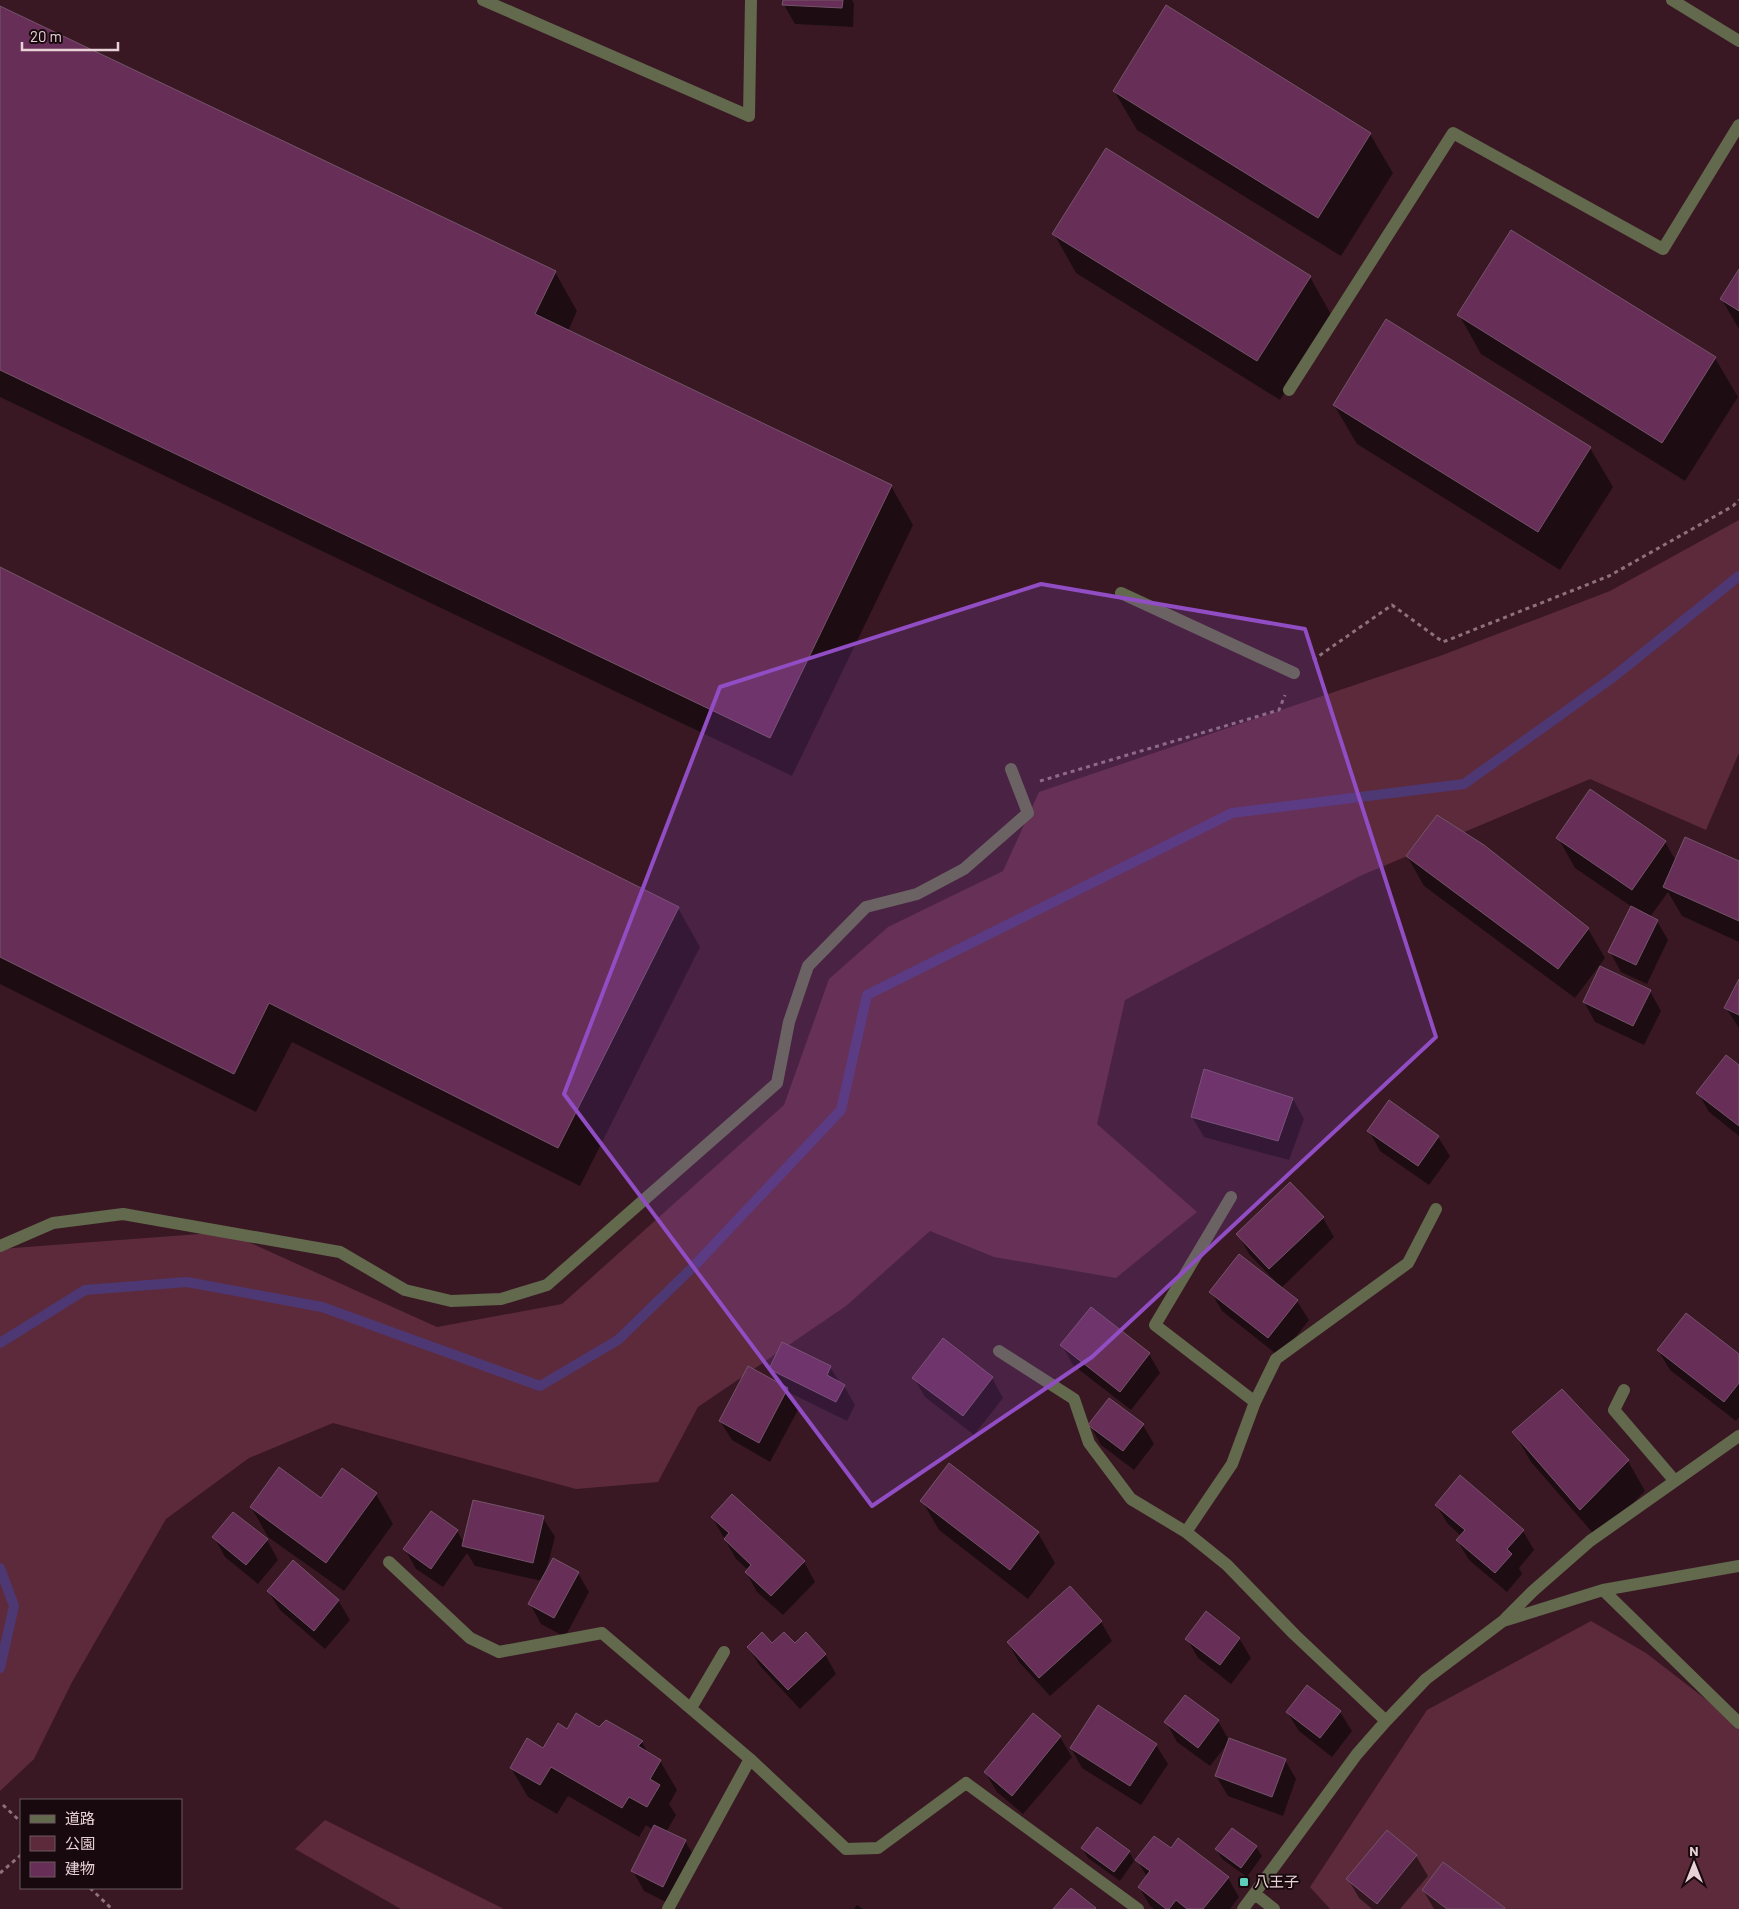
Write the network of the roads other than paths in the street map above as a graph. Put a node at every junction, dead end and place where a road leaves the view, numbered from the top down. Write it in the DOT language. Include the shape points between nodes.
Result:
graph roads {
  1 [pos="483,0"];
  2 [pos="751,0"];
  3 [pos="1672,0"];
  4 [pos="1739,41"];
  5 [pos="1739,125"];
  6 [pos="1289,390"];
  7 [pos="1121,592"];
  8 [pos="1294,673"];
  9 [pos="1011,769"];
  10 [pos="1231,1197"];
  11 [pos="1436,1209"];
  12 [pos="0,1246"];
  13 [pos="999,1351"];
  14 [pos="1624,1390"];
  15 [pos="1255,1402"];
  16 [pos="1739,1436"];
  17 [pos="1674,1480"];
  18 [pos="1186,1532"];
  19 [pos="389,1562"];
  20 [pos="1739,1566"];
  21 [pos="1603,1590"];
  22 [pos="1503,1621"];
  23 [pos="724,1652"];
  24 [pos="691,1708"];
  25 [pos="1386,1721"];
  26 [pos="1739,1723"];
  27 [pos="750,1759"];
  28 [pos="1255,1894"];
  29 [pos="668,1909"];
  30 [pos="1138,1909"];
  31 [pos="1244,1909"];
  32 [pos="1274,1909"];
  1 -- 2 [label="street" via="749,116"];
  3 -- 4 [label="street"];
  5 -- 6 [label="street" via="1663,249 1453,133"];
  7 -- 8 [label="street"];
  9 -- 12 [label="street" via="1028,813 964,869 917,894 866,907 808,966 789,1022 778,1083 547,1285 501,1299 451,1301 405,1290 340,1252 123,1214 53,1223"];
  10 -- 15 [label="street" via="1156,1325"];
  11 -- 15 [label="street" via="1408,1263 1276,1360"];
  13 -- 18 [label="street" via="1074,1399 1089,1443 1131,1499"];
  14 -- 17 [label="street" via="1614,1410"];
  15 -- 18 [label="street" via="1232,1464"];
  16 -- 17 [label="street"];
  17 -- 22 [label="street" via="1590,1541"];
  18 -- 25 [label="street" via="1227,1566"];
  19 -- 24 [label="street" via="470,1638 499,1652 602,1633"];
  20 -- 21 [label="street"];
  21 -- 22 [label="street"];
  21 -- 26 [label="street"];
  22 -- 25 [label="street" via="1426,1679"];
  23 -- 24 [label="street"];
  24 -- 27 [label="street"];
  25 -- 28 [label="street" via="1357,1754"];
  27 -- 29 [label="street"];
  27 -- 30 [label="street" via="846,1849 878,1848 966,1783"];
  28 -- 31 [label="street"];
  28 -- 32 [label="street"];
}
